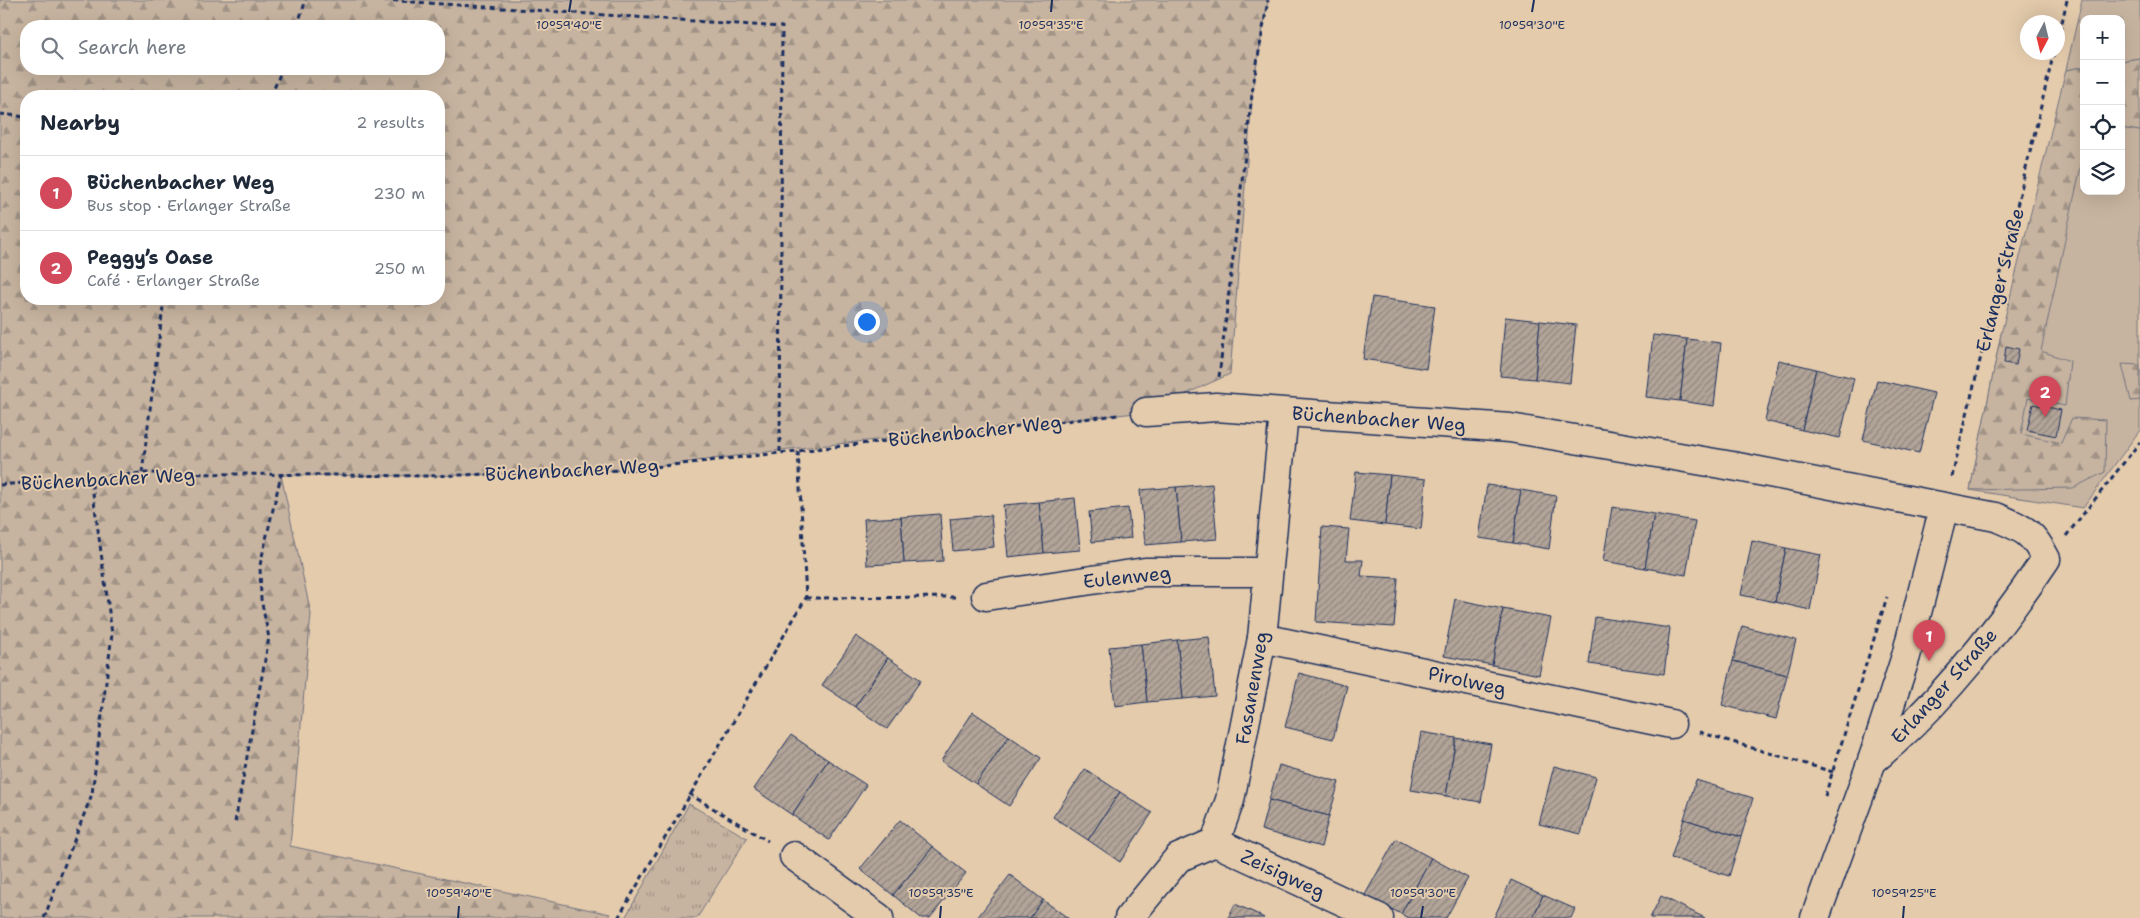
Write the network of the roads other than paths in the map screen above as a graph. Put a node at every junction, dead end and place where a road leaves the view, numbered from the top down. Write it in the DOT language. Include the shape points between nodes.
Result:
graph roads {
  1 [pos="1146,412"];
  2 [pos="1284,413"];
  3 [pos="1944,508"];
  4 [pos="1268,572"];
  5 [pos="986,596"];
  6 [pos="1262,638"];
  7 [pos="1671,724"];
  8 [pos="1872,761"];
  9 [pos="1215,842"];
  10 [pos="794,856"];
  11 [pos="879,918"];
  12 [pos="1129,918"];
  13 [pos="1379,918"];
  14 [pos="1815,918"];
  1 -- 2 [label="street, Büchenbacher Weg" via="1216,407"];
  2 -- 3 [label="street, Büchenbacher Weg" via="1510,428 1738,467"];
  2 -- 4 [label="street, Fasanenweg"];
  3 -- 8 [label="street, Erlanger Straße" via="1906,656"];
  3 -- 8 [label="street, Erlanger Straße" via="1996,517 2022,528 2037,541 2046,559 2015,605 1937,699"];
  4 -- 5 [label="street, Eulenweg" via="1145,572"];
  4 -- 6 [label="street, Fasanenweg"];
  6 -- 7 [label="street, Pirolweg"];
  6 -- 9 [label="street, Fasanenweg" via="1230,800"];
  8 -- 14 [label="street, Erlanger Straße"];
  9 -- 12 [label="street" via="1178,858"];
  9 -- 13 [label="street, Zeisigweg"];
  10 -- 11 [label="street"];
}
